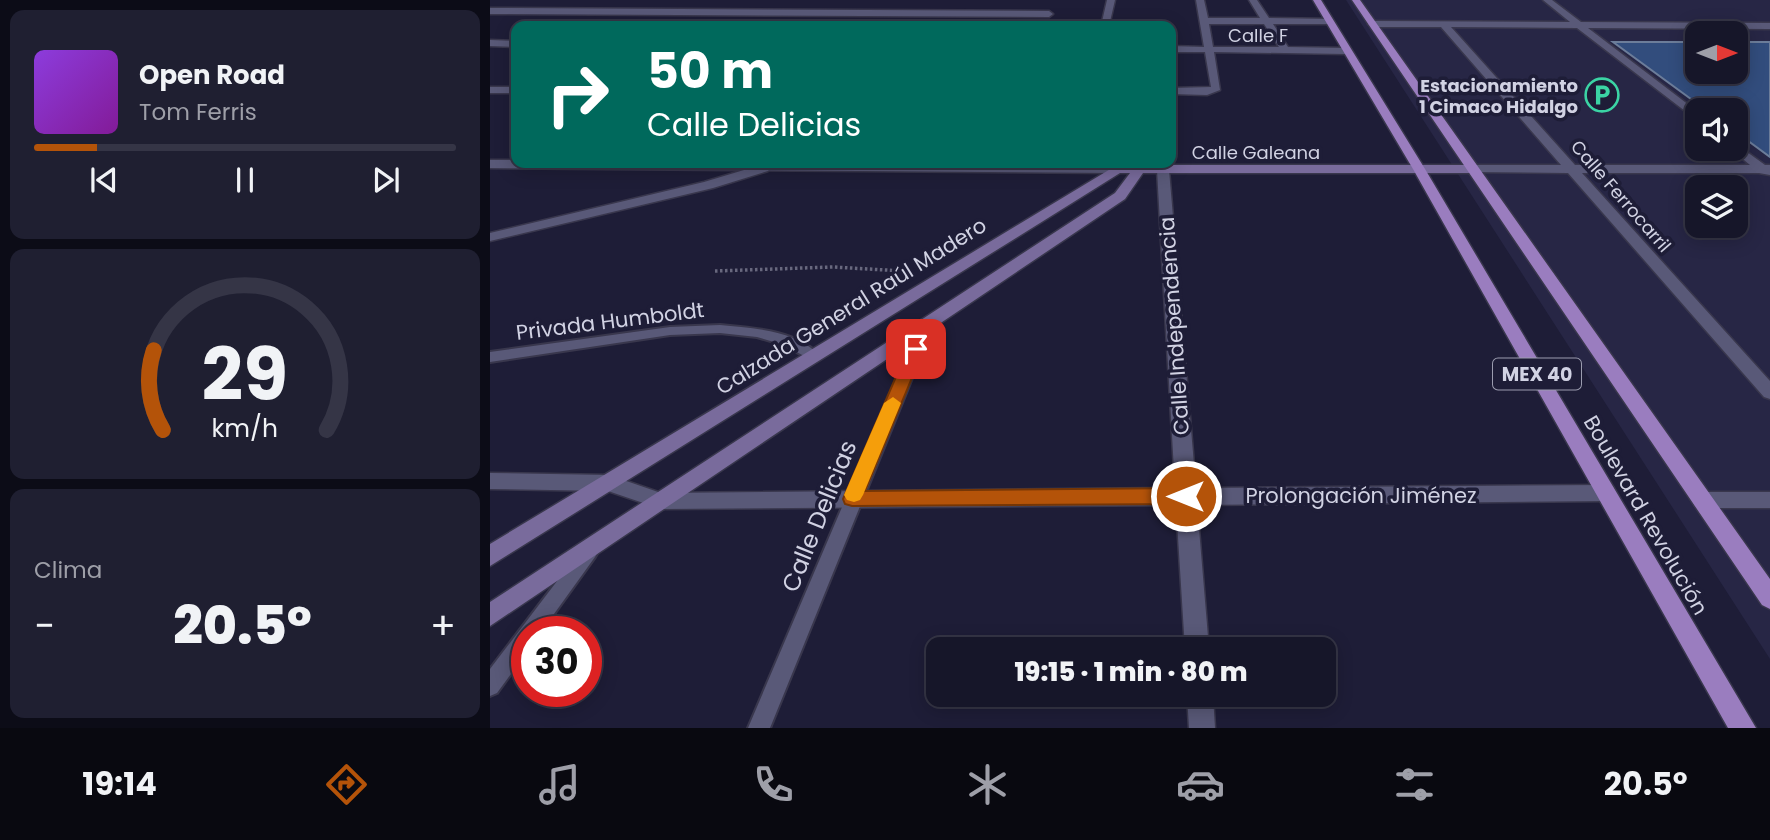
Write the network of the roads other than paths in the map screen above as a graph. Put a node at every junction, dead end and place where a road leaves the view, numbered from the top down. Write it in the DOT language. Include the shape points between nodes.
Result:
graph roads {
  1 [pos="785,0"];
  2 [pos="855,0"];
  3 [pos="1111,0"];
  4 [pos="1200,0"];
  5 [pos="1253,0"];
  6 [pos="1317,0"];
  7 [pos="1356,0"];
  8 [pos="1548,0"];
  9 [pos="490,11"];
  10 [pos="844,12"];
  11 [pos="769,13"];
  12 [pos="760,21"];
  13 [pos="836,21"];
  14 [pos="1047,21"];
  15 [pos="1106,21"];
  16 [pos="1204,21"];
  17 [pos="1266,21"];
  18 [pos="1329,21"];
  19 [pos="1373,24"];
  20 [pos="1443,24"];
  21 [pos="1580,25"];
  22 [pos="1770,26"];
  23 [pos="490,43"];
  24 [pos="511,44"];
  25 [pos="1176,49"];
  26 [pos="1210,50"];
  27 [pos="1285,50"];
  28 [pos="1346,51"];
  29 [pos="490,90"];
  30 [pos="511,90"];
  31 [pos="1176,92"];
  32 [pos="1685,108"];
  33 [pos="1748,157"];
  34 [pos="490,164"];
  35 [pos="511,164"];
  36 [pos="764,168"];
  37 [pos="1102,168"];
  38 [pos="1117,169"];
  39 [pos="1139,169"];
  40 [pos="1419,169"];
  41 [pos="1473,169"];
  42 [pos="1572,169"];
  43 [pos="1163,170"];
  44 [pos="1768,171"];
  45 [pos="490,237"];
  46 [pos="927,324"];
  47 [pos="813,356"];
  48 [pos="490,357"];
  49 [pos="1770,393"];
  50 [pos="490,481"];
  51 [pos="609,482"];
  52 [pos="1606,493"];
  53 [pos="1186,496"];
  54 [pos="852,499"];
  55 [pos="1702,500"];
  56 [pos="1770,500"];
  57 [pos="661,501"];
  58 [pos="594,545"];
  59 [pos="490,556"];
  60 [pos="1770,598"];
  61 [pos="490,615"];
  62 [pos="541,616"];
  63 [pos="1196,637"];
  64 [pos="511,657"];
  65 [pos="490,686"];
  66 [pos="1201,707"];
  67 [pos="759,728"];
  68 [pos="1202,728"];
  69 [pos="1743,728"];
  1 -- 11 [label="street"];
  2 -- 10 [label="street"];
  3 -- 15 [label="street"];
  4 -- 16 [label="street"];
  5 -- 17 [label="street"];
  6 -- 18 [label="main road, Boulevard Revolución / MEX 40"];
  7 -- 19 [label="main road, MEX 40"];
  8 -- 21 [label="street"];
  9 -- 11 [label="street"];
  10 -- 11 [label="street"];
  10 -- 13 [label="street"];
  10 -- 14 [label="street" via="1051,11"];
  11 -- 12 [label="street"];
  16 -- 17 [label="street"];
  16 -- 26 [label="street"];
  17 -- 18 [label="street"];
  17 -- 27 [label="street"];
  18 -- 28 [label="main road, Boulevard Revolución / MEX 40"];
  19 -- 20 [label="street"];
  19 -- 41 [label="main road, MEX 40"];
  20 -- 21 [label="street"];
  20 -- 42 [label="street, Calle Ferrocarril"];
  21 -- 22 [label="street"];
  21 -- 32 [label="street"];
  23 -- 24 [label="street"];
  25 -- 26 [label="street, Calle F"];
  26 -- 27 [label="street, Calle F"];
  26 -- 31 [label="street" via="1216,88"];
  27 -- 28 [label="street, Calle F"];
  28 -- 40 [label="main road, Boulevard Revolución / MEX 40"];
  29 -- 30 [label="street"];
  33 -- 44 [label="street"];
  34 -- 35 [label="street, Calle Galeana"];
  36 -- 45 [label="street" via="684,192"];
  37 -- 38 [label="street, Calle Galeana"];
  38 -- 39 [label="main road, Calle Galeana"];
  38 -- 47 [label="main road, Calzada General Raúl Madero"];
  39 -- 43 [label="main road, Calle Galeana"];
  39 -- 46 [label="main road" via="1120,195"];
  40 -- 41 [label="main road, Calle Galeana"];
  40 -- 43 [label="main road, Calle Galeana"];
  40 -- 52 [label="main road, Boulevard Revolución / MEX 40"];
  41 -- 42 [label="street, Calle Galeana"];
  41 -- 55 [label="main road, MEX 40"];
  42 -- 44 [label="street, Calle Galeana"];
  42 -- 49 [label="street, Calle Ferrocarril"];
  43 -- 53 [label="street, Calle Independencia"];
  46 -- 54 [label="lane, Calle Delicias"];
  46 -- 57 [label="main road"];
  47 -- 48 [label="lane, Privada Humboldt" via="758,332 720,329 670,331"];
  47 -- 51 [label="main road, Calzada General Raúl Madero"];
  50 -- 51 [label="street, Prolongación Jiménez"];
  51 -- 57 [label="street, Prolongación Jiménez"];
  51 -- 59 [label="main road, Calzada General Raúl Madero"];
  52 -- 53 [label="street, Prolongación Jiménez"];
  52 -- 69 [label="main road, Boulevard Revolución / MEX 40"];
  53 -- 54 [label="street, Prolongación Jiménez"];
  53 -- 63 [label="street, Calle Independencia"];
  54 -- 57 [label="street, Prolongación Jiménez"];
  54 -- 67 [label="lane, Calle Delicias"];
  55 -- 56 [label="street"];
  55 -- 60 [label="main road, MEX 40"];
  57 -- 58 [label="main road"];
  58 -- 61 [label="main road"];
  58 -- 62 [label="lane"];
  64 -- 65 [label="lane"];
  66 -- 68 [label="street"];
}
